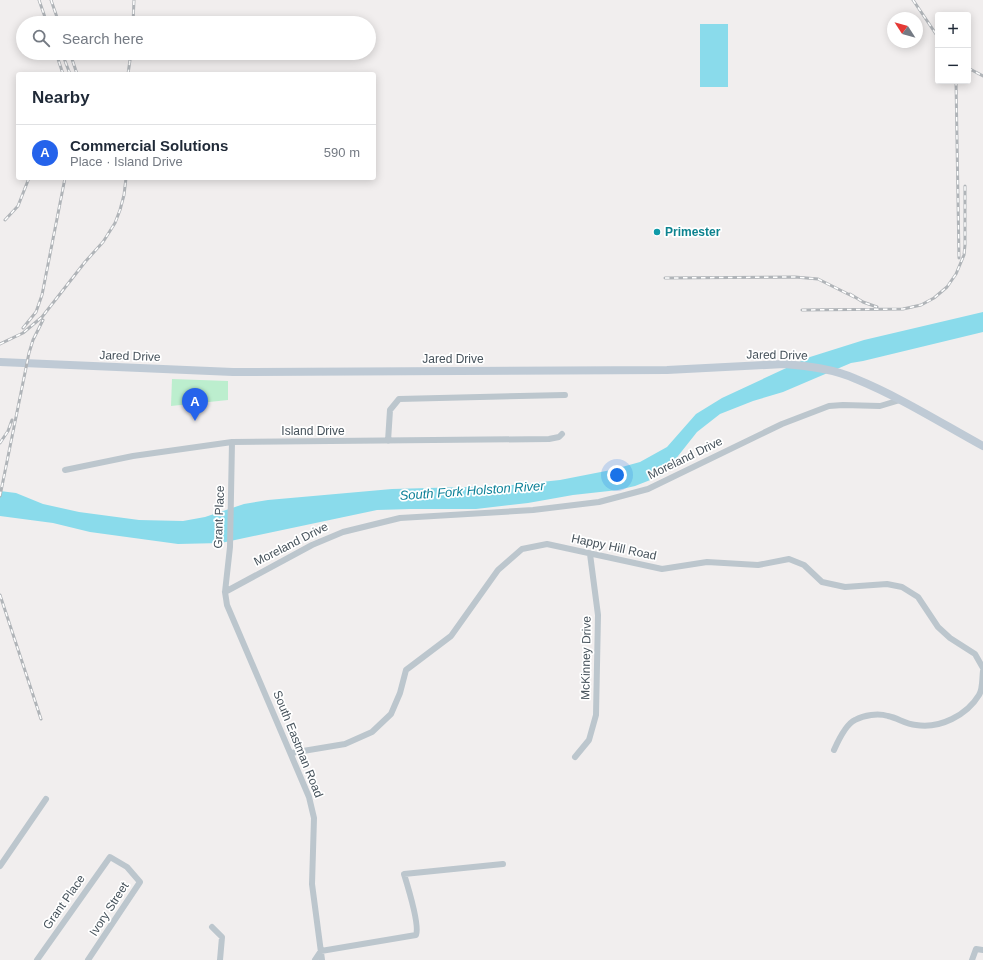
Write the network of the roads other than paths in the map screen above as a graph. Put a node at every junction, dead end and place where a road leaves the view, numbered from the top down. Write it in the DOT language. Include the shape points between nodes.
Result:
graph roads {
  1 [pos="0,362"];
  2 [pos="565,395"];
  3 [pos="900,400"];
  4 [pos="562,434"];
  5 [pos="388,441"];
  6 [pos="232,442"];
  7 [pos="983,446"];
  8 [pos="65,470"];
  9 [pos="590,554"];
  10 [pos="225,592"];
  11 [pos="983,668"];
  12 [pos="983,671"];
  13 [pos="834,750"];
  14 [pos="290,753"];
  15 [pos="575,757"];
  16 [pos="46,799"];
  17 [pos="110,857"];
  18 [pos="503,864"];
  19 [pos="0,866"];
  20 [pos="212,927"];
  21 [pos="983,950"];
  22 [pos="321,951"];
  23 [pos="37,960"];
  24 [pos="88,960"];
  25 [pos="220,960"];
  26 [pos="315,960"];
  27 [pos="322,960"];
  28 [pos="972,960"];
  1 -- 3 [label="main road, Jared Drive" via="233,372 667,370 784,364 826,370 855,378"];
  2 -- 5 [label="street" via="399,399 390,410"];
  3 -- 7 [label="main road"];
  3 -- 10 [label="street, Moreland Drive" via="880,406 829,406 782,424 648,489 599,502 533,510 400,518 343,532 312,545"];
  4 -- 5 [label="street, Island Drive" via="549,439"];
  5 -- 6 [label="street, Island Drive"];
  6 -- 8 [label="street, Island Drive" via="132,456"];
  6 -- 10 [label="street, Grant Place" via="230,541"];
  9 -- 11 [label="street, Happy Hill Road" via="662,569 707,562 758,565 789,559 804,565 822,582 845,587 887,584 902,587 918,597 938,627 975,654"];
  9 -- 14 [label="street, Happy Hill Road" via="547,544 522,549 498,570 451,636 406,670 391,714 372,732 345,744"];
  9 -- 15 [label="street, McKinney Drive" via="598,615 596,715 589,740"];
  10 -- 14 [label="street, South Eastman Road" via="227,605"];
  12 -- 13 [label="street" via="980,694 967,711 936,725 918,726 887,715 871,715 854,720"];
  14 -- 22 [label="street, South Eastman Road" via="309,797 314,818 312,884"];
  16 -- 19 [label="street"];
  17 -- 23 [label="street, Grant Place"];
  17 -- 24 [label="street, Ivory Street" via="127,867 140,882"];
  18 -- 22 [label="street" via="404,874 417,922 416,935"];
  20 -- 25 [label="street" via="222,937"];
  21 -- 28 [label="street" via="976,949"];
  22 -- 26 [label="street"];
  22 -- 27 [label="street, South Eastman Road"];
}
